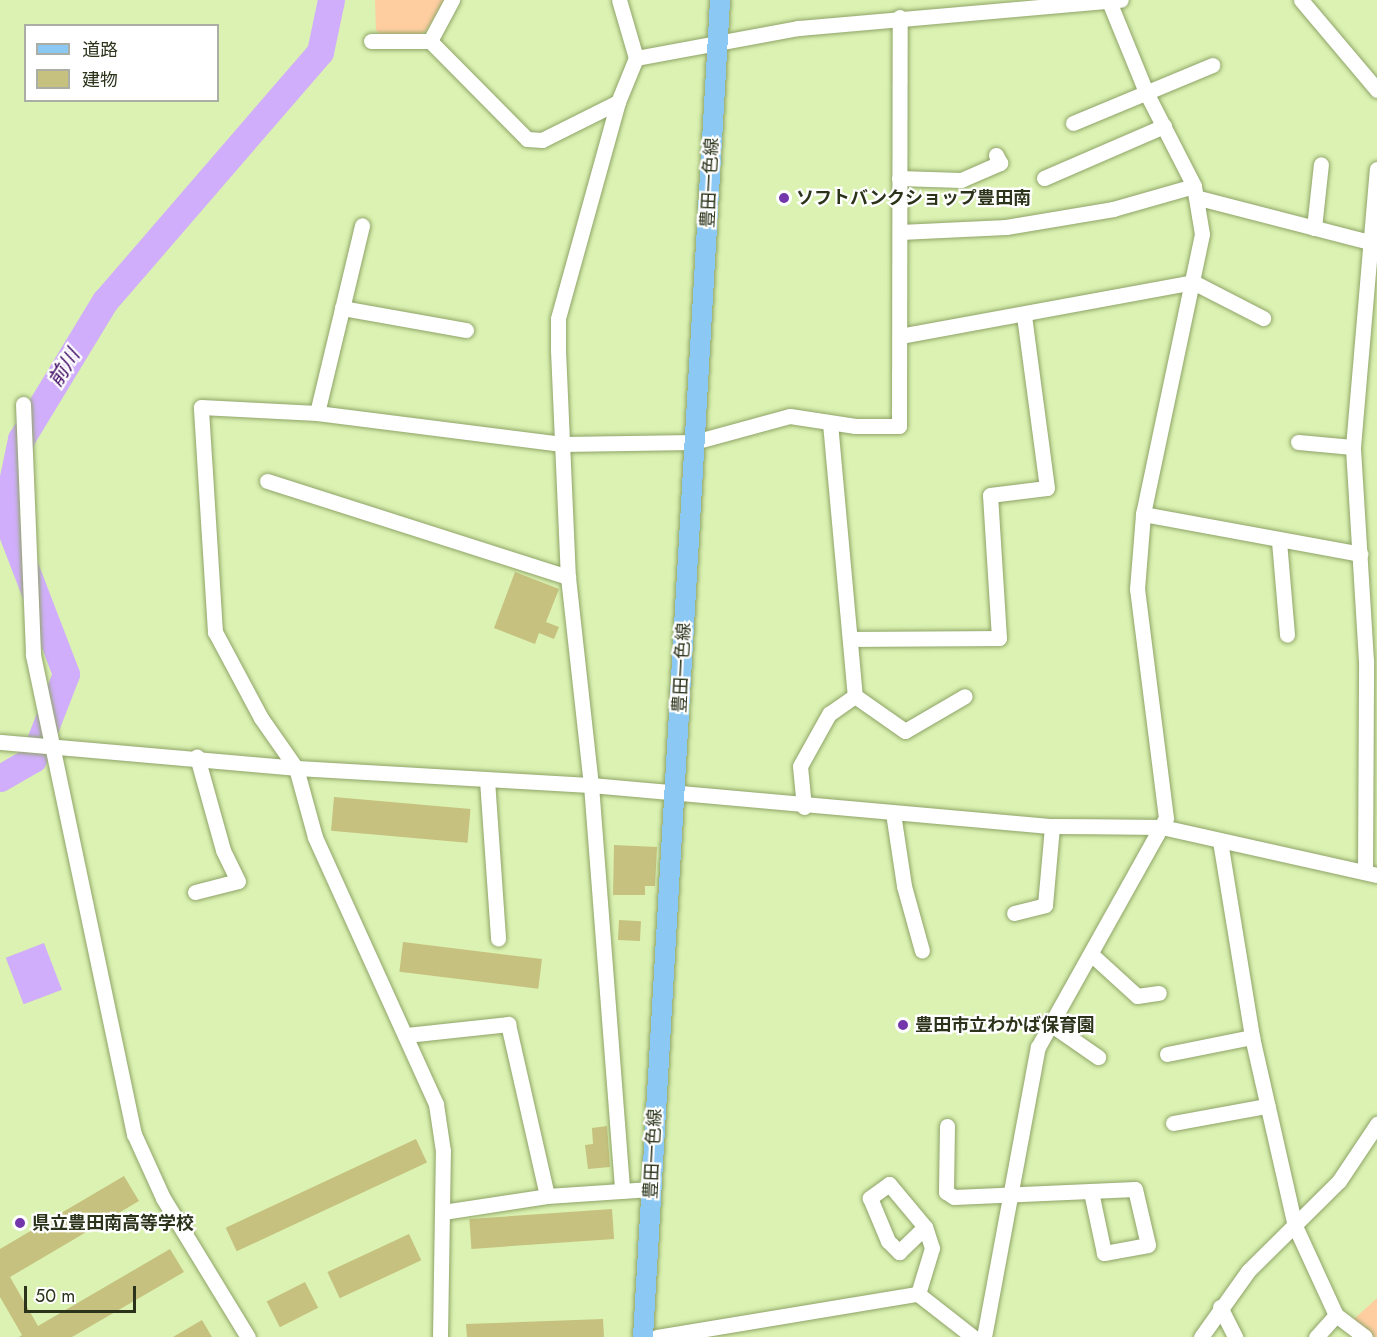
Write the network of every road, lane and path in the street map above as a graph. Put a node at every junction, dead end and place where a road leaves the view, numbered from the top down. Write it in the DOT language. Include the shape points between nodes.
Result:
graph roads {
  1 [pos="452,0"];
  2 [pos="619,0"];
  3 [pos="720,0"];
  4 [pos="1301,0"];
  5 [pos="1115,2"];
  6 [pos="1017,4"];
  7 [pos="900,17"];
  8 [pos="718,39"];
  9 [pos="370,41"];
  10 [pos="430,41"];
  11 [pos="636,58"];
  12 [pos="1212,65"];
  13 [pos="1377,90"];
  14 [pos="1146,92"];
  15 [pos="618,102"];
  16 [pos="1073,123"];
  17 [pos="1164,126"];
  18 [pos="996,155"];
  19 [pos="1321,164"];
  20 [pos="1377,169"];
  21 [pos="899,178"];
  22 [pos="1044,178"];
  23 [pos="1197,192"];
  24 [pos="362,225"];
  25 [pos="1314,228"];
  26 [pos="900,232"];
  27 [pos="1373,243"];
  28 [pos="1193,282"];
  29 [pos="1373,304"];
  30 [pos="342,308"];
  31 [pos="1024,315"];
  32 [pos="1263,318"];
  33 [pos="466,330"];
  34 [pos="900,336"];
  35 [pos="23,404"];
  36 [pos="317,413"];
  37 [pos="830,423"];
  38 [pos="694,442"];
  39 [pos="1298,442"];
  40 [pos="562,444"];
  41 [pos="1353,447"];
  42 [pos="267,481"];
  43 [pos="1143,514"];
  44 [pos="1279,541"];
  45 [pos="1360,554"];
  46 [pos="568,577"];
  47 [pos="1287,635"];
  48 [pos="851,639"];
  49 [pos="1372,661"];
  50 [pos="855,696"];
  51 [pos="965,696"];
  52 [pos="1371,721"];
  53 [pos="0,742"];
  54 [pos="52,746"];
  55 [pos="196,757"];
  56 [pos="296,768"];
  57 [pos="487,780"];
  58 [pos="591,785"];
  59 [pos="675,792"];
  60 [pos="804,807"];
  61 [pos="893,813"];
  62 [pos="1052,826"];
  63 [pos="1162,827"];
  64 [pos="1220,841"];
  65 [pos="1371,873"];
  66 [pos="195,892"];
  67 [pos="1014,913"];
  68 [pos="498,939"];
  69 [pos="922,951"];
  70 [pos="1090,954"];
  71 [pos="1159,993"];
  72 [pos="1049,1023"];
  73 [pos="407,1035"];
  74 [pos="1252,1037"];
  75 [pos="1167,1054"];
  76 [pos="1098,1057"];
  77 [pos="1267,1106"];
  78 [pos="1173,1123"];
  79 [pos="1377,1124"];
  80 [pos="946,1126"];
  81 [pos="651,1189"];
  82 [pos="622,1191"];
  83 [pos="1091,1191"];
  84 [pos="547,1196"];
  85 [pos="1009,1196"];
  86 [pos="443,1212"];
  87 [pos="1295,1226"];
  88 [pos="926,1227"];
  89 [pos="918,1294"];
  90 [pos="1220,1307"];
  91 [pos="1336,1315"];
  92 [pos="248,1337"];
  93 [pos="440,1337"];
  94 [pos="643,1337"];
  95 [pos="657,1337"];
  96 [pos="973,1337"];
  97 [pos="984,1337"];
  98 [pos="1201,1337"];
  99 [pos="1235,1337"];
  100 [pos="1316,1337"];
  101 [pos="1365,1337"];
  1 -- 10 [label="street"];
  2 -- 11 [label="street"];
  3 -- 8 [label="main road, 豊田一色線"];
  4 -- 13 [label="street"];
  5 -- 6 [label="street"];
  5 -- 14 [label="street"];
  6 -- 7 [label="street"];
  7 -- 8 [label="street"];
  7 -- 21 [label="street"];
  8 -- 11 [label="street"];
  8 -- 38 [label="main road, 豊田一色線"];
  9 -- 10 [label="street"];
  10 -- 15 [label="street" via="527,139 542,140"];
  11 -- 15 [label="street"];
  12 -- 14 [label="street"];
  14 -- 16 [label="street"];
  14 -- 17 [label="street"];
  15 -- 40 [label="street" via="558,319"];
  17 -- 22 [label="street"];
  17 -- 23 [label="street"];
  18 -- 21 [label="street" via="1000,163 961,180"];
  19 -- 25 [label="street"];
  20 -- 27 [label="street"];
  21 -- 26 [label="street"];
  23 -- 25 [label="street"];
  23 -- 26 [label="street" via="1006,227"];
  23 -- 28 [label="street" via="1202,234"];
  24 -- 30 [label="street"];
  25 -- 27 [label="street"];
  26 -- 34 [label="street"];
  27 -- 29 [label="street"];
  28 -- 31 [label="street"];
  28 -- 32 [label="street"];
  28 -- 43 [label="street"];
  29 -- 41 [label="street"];
  30 -- 33 [label="street"];
  30 -- 36 [label="street"];
  31 -- 34 [label="street"];
  31 -- 48 [label="street" via="1047,488 990,495 999,638"];
  34 -- 37 [label="street" via="899,426"];
  35 -- 54 [label="street" via="30,625"];
  36 -- 40 [label="street"];
  36 -- 56 [label="street" via="201,407 215,632 261,718"];
  37 -- 38 [label="street" via="790,416"];
  37 -- 48 [label="street"];
  38 -- 40 [label="street"];
  38 -- 59 [label="main road, 豊田一色線"];
  39 -- 41 [label="street"];
  40 -- 46 [label="street"];
  41 -- 45 [label="street"];
  42 -- 46 [label="street"];
  43 -- 44 [label="street"];
  43 -- 63 [label="street" via="1137,589 1166,818"];
  44 -- 45 [label="street"];
  44 -- 47 [label="street"];
  45 -- 49 [label="street"];
  46 -- 58 [label="street"];
  48 -- 50 [label="street"];
  49 -- 52 [label="street"];
  50 -- 51 [label="street" via="905,731"];
  50 -- 60 [label="street" via="829,714 800,766"];
  52 -- 65 [label="street"];
  53 -- 54 [label="street"];
  54 -- 55 [label="street"];
  54 -- 92 [label="street" via="134,1134 163,1198"];
  55 -- 56 [label="street"];
  55 -- 66 [label="street" via="223,850 238,881"];
  56 -- 57 [label="street"];
  56 -- 73 [label="street" via="315,837"];
  57 -- 58 [label="street"];
  57 -- 68 [label="street"];
  58 -- 59 [label="street"];
  58 -- 82 [label="street"];
  59 -- 60 [label="street"];
  59 -- 81 [label="main road, 豊田一色線"];
  60 -- 61 [label="street"];
  61 -- 62 [label="street"];
  61 -- 69 [label="street" via="904,886"];
  62 -- 63 [label="street"];
  62 -- 67 [label="street" via="1045,905"];
  63 -- 64 [label="street"];
  63 -- 70 [label="street"];
  64 -- 65 [label="street"];
  64 -- 74 [label="street"];
  70 -- 71 [label="street" via="1137,996"];
  70 -- 72 [label="street"];
  72 -- 76 [label="street"];
  72 -- 85 [label="street" via="1032,1067"];
  73 -- 84 [label="street" via="508,1024"];
  73 -- 86 [label="street" via="441,1125"];
  74 -- 75 [label="street"];
  74 -- 77 [label="street"];
  77 -- 78 [label="street"];
  77 -- 87 [label="street"];
  79 -- 87 [label="street" via="1339,1181"];
  80 -- 85 [label="street" via="946,1192 954,1197"];
  81 -- 82 [label="street"];
  81 -- 94 [label="main road, 豊田一色線"];
  82 -- 84 [label="street"];
  83 -- 83 [label="street" via="1136,1189 1148,1245 1104,1253"];
  83 -- 85 [label="street"];
  84 -- 86 [label="street"];
  85 -- 97 [label="street"];
  86 -- 93 [label="street"];
  87 -- 90 [label="street" via="1248,1271"];
  87 -- 91 [label="street"];
  88 -- 89 [label="street" via="932,1248"];
  89 -- 95 [label="street"];
  89 -- 96 [label="street"];
  90 -- 98 [label="street"];
  90 -- 99 [label="street"];
  91 -- 100 [label="street"];
  91 -- 101 [label="street"];
}
